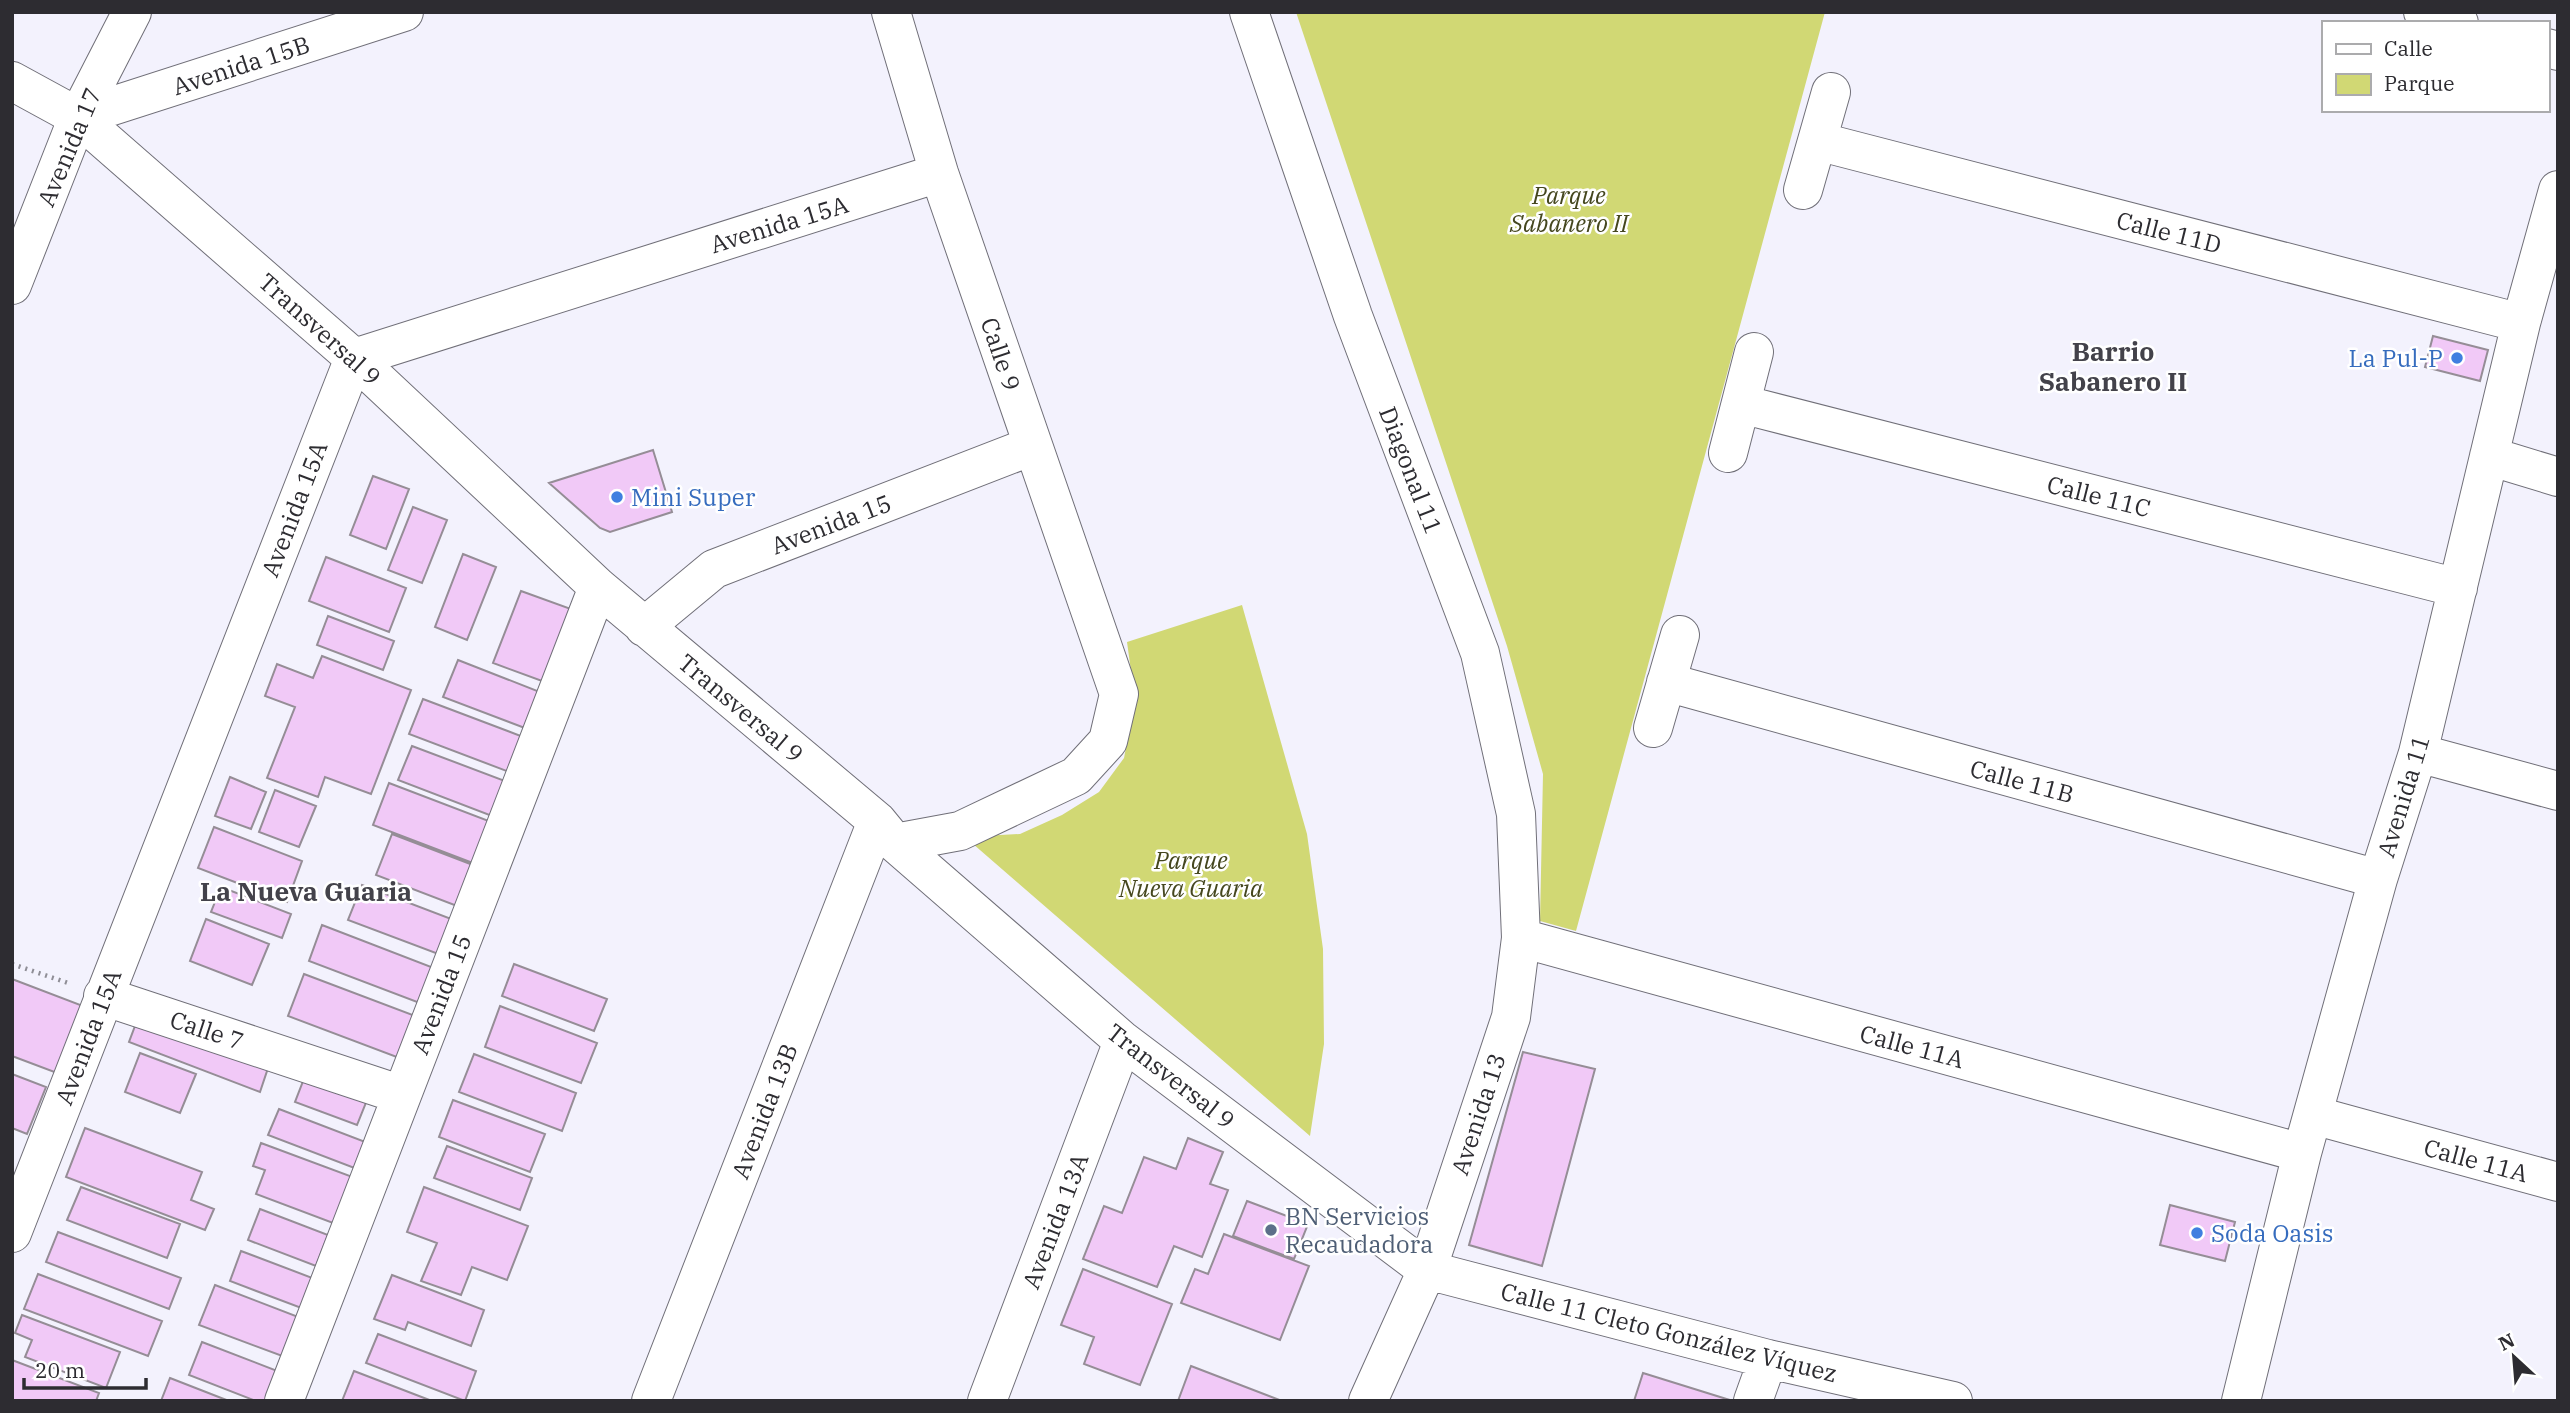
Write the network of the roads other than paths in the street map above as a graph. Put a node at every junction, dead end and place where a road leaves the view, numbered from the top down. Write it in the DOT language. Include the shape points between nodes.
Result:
graph roads {
  1 [pos="132,12"];
  2 [pos="404,12"];
  3 [pos="891,12"];
  4 [pos="1249,12"];
  5 [pos="2423,12"];
  6 [pos="2452,21"];
  7 [pos="12,81"];
  8 [pos="1831,92"];
  9 [pos="78,117"];
  10 [pos="1817,141"];
  11 [pos="939,173"];
  12 [pos="1803,190"];
  13 [pos="2558,190"];
  14 [pos="12,285"];
  15 [pos="2521,323"];
  16 [pos="1754,352"];
  17 [pos="354,358"];
  18 [pos="1741,404"];
  19 [pos="1032,446"];
  20 [pos="1728,453"];
  21 [pos="2489,456"];
  22 [pos="2558,477"];
  23 [pos="598,587"];
  24 [pos="2458,589"];
  25 [pos="644,626"];
  26 [pos="1680,635"];
  27 [pos="1666,682"];
  28 [pos="1653,728"];
  29 [pos="2418,753"];
  30 [pos="2558,791"];
  31 [pos="886,832"];
  32 [pos="2378,879"];
  33 [pos="1521,938"];
  34 [pos="103,996"];
  35 [pos="1123,1041"];
  36 [pos="402,1095"];
  37 [pos="2313,1115"];
  38 [pos="2302,1153"];
  39 [pos="2558,1182"];
  40 [pos="12,1233"];
  41 [pos="1427,1270"];
  42 [pos="1768,1359"];
  43 [pos="284,1401"];
  44 [pos="651,1401"];
  45 [pos="987,1401"];
  46 [pos="1368,1401"];
  47 [pos="1753,1401"];
  48 [pos="1953,1401"];
  49 [pos="2241,1401"];
  1 -- 9 [label="street, Avenida 17"];
  2 -- 9 [label="street, Avenida 15B"];
  3 -- 11 [label="street, Calle 9"];
  4 -- 33 [label="street, Diagonal 11" via="1353,316 1480,653 1516,814"];
  5 -- 6 [label="street"];
  7 -- 9 [label="street"];
  8 -- 10 [label="street"];
  9 -- 14 [label="street, Avenida 17"];
  9 -- 17 [label="street, Transversal 9"];
  10 -- 12 [label="street"];
  10 -- 15 [label="street, Calle 11D"];
  11 -- 17 [label="street, Avenida 15A"];
  11 -- 19 [label="street, Calle 9"];
  13 -- 15 [label="street, Avenida 11"];
  15 -- 21 [label="street, Avenida 11"];
  16 -- 18 [label="street"];
  17 -- 23 [label="street, Transversal 9"];
  17 -- 34 [label="street, Avenida 15A"];
  18 -- 20 [label="street"];
  18 -- 24 [label="street, Calle 11C"];
  19 -- 25 [label="street, Avenida 15" via="714,569"];
  19 -- 31 [label="street, Calle 9" via="1119,694 1108,741 1076,776 960,831"];
  21 -- 22 [label="street"];
  21 -- 24 [label="street, Avenida 11"];
  23 -- 25 [label="street, Transversal 9"];
  23 -- 36 [label="street, Avenida 15"];
  24 -- 29 [label="street, Avenida 11"];
  25 -- 31 [label="street, Transversal 9"];
  26 -- 27 [label="street"];
  27 -- 28 [label="street"];
  27 -- 32 [label="street, Calle 11B"];
  29 -- 30 [label="street"];
  29 -- 32 [label="street, Avenida 11"];
  31 -- 35 [label="street, Transversal 9"];
  31 -- 44 [label="street, Avenida 13B"];
  32 -- 37 [label="street, Avenida 11"];
  33 -- 38 [label="street, Calle 11A"];
  33 -- 41 [label="street, Avenida 13" via="1511,1017"];
  34 -- 36 [label="street, Calle 7"];
  34 -- 40 [label="street, Avenida 15A"];
  35 -- 41 [label="street, Transversal 9"];
  35 -- 45 [label="street, Avenida 13A"];
  36 -- 43 [label="street, Avenida 15"];
  37 -- 38 [label="street, Avenida 11"];
  37 -- 39 [label="street, Calle 11A"];
  38 -- 49 [label="street, Avenida 11"];
  41 -- 42 [label="street, Calle 11 Cleto González Víquez"];
  41 -- 46 [label="street, Avenida 13"];
  42 -- 47 [label="street"];
  42 -- 48 [label="street, Calle 11 Cleto González Víquez"];
}
